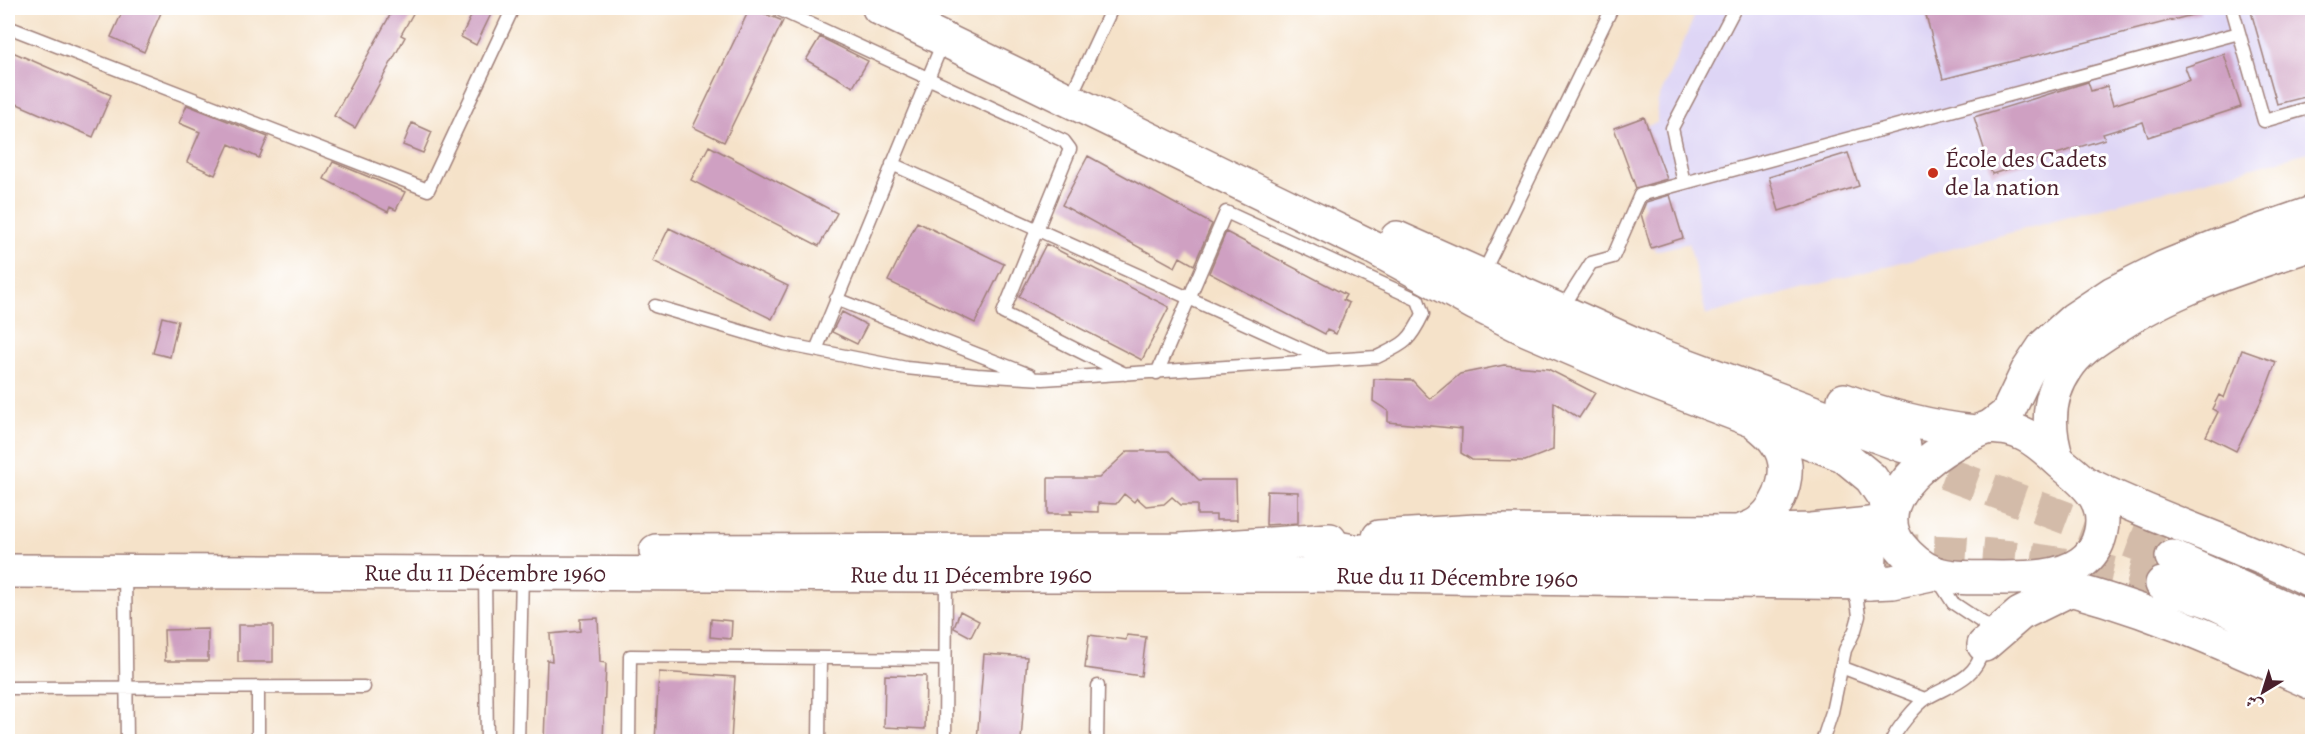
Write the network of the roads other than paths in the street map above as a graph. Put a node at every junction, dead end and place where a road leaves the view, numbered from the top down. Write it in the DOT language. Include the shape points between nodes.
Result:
graph roads {
  1 [pos="513,8"];
  2 [pos="776,8"];
  3 [pos="879,8"];
  4 [pos="910,8"];
  5 [pos="1113,8"];
  6 [pos="1612,8"];
  7 [pos="1736,8"];
  8 [pos="2232,8"];
  9 [pos="8,27"];
  10 [pos="2239,33"];
  11 [pos="945,38"];
  12 [pos="928,79"];
  13 [pos="1076,85"];
  14 [pos="2313,107"];
  15 [pos="892,164"];
  16 [pos="1684,183"];
  17 [pos="2313,213"];
  18 [pos="1036,230"];
  19 [pos="1370,234"];
  20 [pos="2313,244"];
  21 [pos="1489,261"];
  22 [pos="1570,296"];
  23 [pos="836,299"];
  24 [pos="1189,299"];
  25 [pos="655,306"];
  26 [pos="816,350"];
  27 [pos="1327,361"];
  28 [pos="1157,373"];
  29 [pos="1126,374"];
  30 [pos="1043,379"];
  31 [pos="1755,420"];
  32 [pos="1983,430"];
  33 [pos="1901,451"];
  34 [pos="2057,459"];
  35 [pos="2081,481"];
  36 [pos="1884,518"];
  37 [pos="1739,532"];
  38 [pos="1302,542"];
  39 [pos="8,553"];
  40 [pos="2166,570"];
  41 [pos="8,571"];
  42 [pos="125,571"];
  43 [pos="1855,571"];
  44 [pos="485,573"];
  45 [pos="522,573"];
  46 [pos="1935,573"];
  47 [pos="946,575"];
  48 [pos="2024,578"];
  49 [pos="2313,581"];
  50 [pos="2071,589"];
  51 [pos="2313,602"];
  52 [pos="2313,620"];
  53 [pos="1984,645"];
  54 [pos="2313,649"];
  55 [pos="819,659"];
  56 [pos="945,659"];
  57 [pos="2313,661"];
  58 [pos="1841,667"];
  59 [pos="2313,683"];
  60 [pos="1098,686"];
  61 [pos="258,687"];
  62 [pos="364,687"];
  63 [pos="8,688"];
  64 [pos="126,688"];
  65 [pos="1924,699"];
  66 [pos="127,741"];
  67 [pos="258,741"];
  68 [pos="487,741"];
  69 [pos="518,741"];
  70 [pos="629,741"];
  71 [pos="819,741"];
  72 [pos="945,741"];
  73 [pos="1096,741"];
  74 [pos="1822,741"];
  75 [pos="1891,741"];
  1 -- 9 [label="lane" via="428,190"];
  2 -- 12 [label="lane"];
  3 -- 11 [label="main road"];
  4 -- 13 [label="main road"];
  5 -- 13 [label="lane"];
  6 -- 21 [label="lane"];
  7 -- 16 [label="lane" via="1672,128"];
  8 -- 10 [label="lane"];
  10 -- 14 [label="lane" via="2264,121"];
  10 -- 16 [label="lane"];
  11 -- 12 [label="lane"];
  11 -- 19 [label="main road"];
  12 -- 15 [label="lane"];
  12 -- 18 [label="lane" via="1064,141 1070,149"];
  13 -- 19 [label="main road"];
  15 -- 18 [label="lane"];
  15 -- 23 [label="lane"];
  16 -- 22 [label="lane" via="1640,195 1613,257 1591,262"];
  17 -- 32 [label="main road" via="2220,245 2113,293 2074,319 2045,345 2007,414"];
  18 -- 24 [label="lane"];
  18 -- 29 [label="lane" via="1002,313"];
  19 -- 21 [label="main road" via="1434,240"];
  19 -- 31 [label="main road" via="1476,304 1537,334"];
  19 -- 33 [label="main road" via="1425,252 1659,355"];
  20 -- 34 [label="main road" via="2178,292 2078,354 2059,380 2050,411"];
  21 -- 22 [label="main road"];
  22 -- 32 [label="main road" via="1877,412 1925,425"];
  23 -- 26 [label="lane"];
  23 -- 30 [label="lane"];
  24 -- 27 [label="lane"];
  24 -- 27 [label="lane" via="1226,212 1418,300 1423,315 1407,342 1377,357"];
  24 -- 28 [label="lane"];
  25 -- 26 [label="lane"];
  26 -- 30 [label="lane" via="906,368"];
  27 -- 28 [label="lane"];
  28 -- 29 [label="lane"];
  29 -- 30 [label="lane"];
  31 -- 36 [label="main road" via="1843,455 1871,478"];
  31 -- 37 [label="main road" via="1777,442 1783,456 1784,485 1771,511 1759,523"];
  32 -- 34 [label="main road" via="2005,428 2024,434"];
  32 -- 36 [label="main road" via="1941,451 1913,474"];
  34 -- 35 [label="main road"];
  35 -- 48 [label="main road" via="2097,498 2103,524 2094,548 2069,571"];
  35 -- 49 [label="main road"];
  36 -- 37 [label="main road, Rue du 11 Décembre 1960" via="1811,530"];
  36 -- 43 [label="main road"];
  36 -- 46 [label="main road" via="1904,551"];
  37 -- 38 [label="main road, Rue du 11 Décembre 1960" via="1476,531"];
  38 -- 39 [label="main road, Rue du 11 Décembre 1960" via="1180,550"];
  38 -- 43 [label="main road" via="1337,550"];
  40 -- 51 [label="main road" via="2232,566"];
  40 -- 52 [label="main road"];
  40 -- 54 [label="main road" via="2215,603"];
  40 -- 57 [label="main road" via="2214,616"];
  41 -- 42 [label="main road, Rue du 11 Décembre 1960"];
  42 -- 44 [label="main road, Rue du 11 Décembre 1960"];
  42 -- 64 [label="lane"];
  43 -- 46 [label="main road" via="1893,582"];
  43 -- 47 [label="main road, Rue du 11 Décembre 1960" via="1368,561 1311,575"];
  43 -- 58 [label="lane" via="1859,616"];
  44 -- 45 [label="main road, Rue du 11 Décembre 1960"];
  44 -- 68 [label="lane"];
  45 -- 47 [label="main road, Rue du 11 Décembre 1960"];
  45 -- 69 [label="lane"];
  46 -- 48 [label="main road" via="1950,577"];
  46 -- 53 [label="lane" via="1953,603 1983,623"];
  47 -- 56 [label="lane"];
  48 -- 50 [label="main road"];
  50 -- 53 [label="main road" via="2020,614"];
  50 -- 59 [label="main road" via="2183,625"];
  53 -- 65 [label="lane" via="1972,672"];
  55 -- 56 [label="lane"];
  55 -- 70 [label="lane" via="630,656"];
  55 -- 71 [label="lane"];
  56 -- 72 [label="lane"];
  58 -- 65 [label="lane"];
  58 -- 74 [label="lane"];
  60 -- 73 [label="lane"];
  61 -- 62 [label="lane"];
  61 -- 64 [label="lane"];
  61 -- 67 [label="lane"];
  63 -- 64 [label="lane"];
  64 -- 66 [label="lane"];
  65 -- 75 [label="lane"];
}
